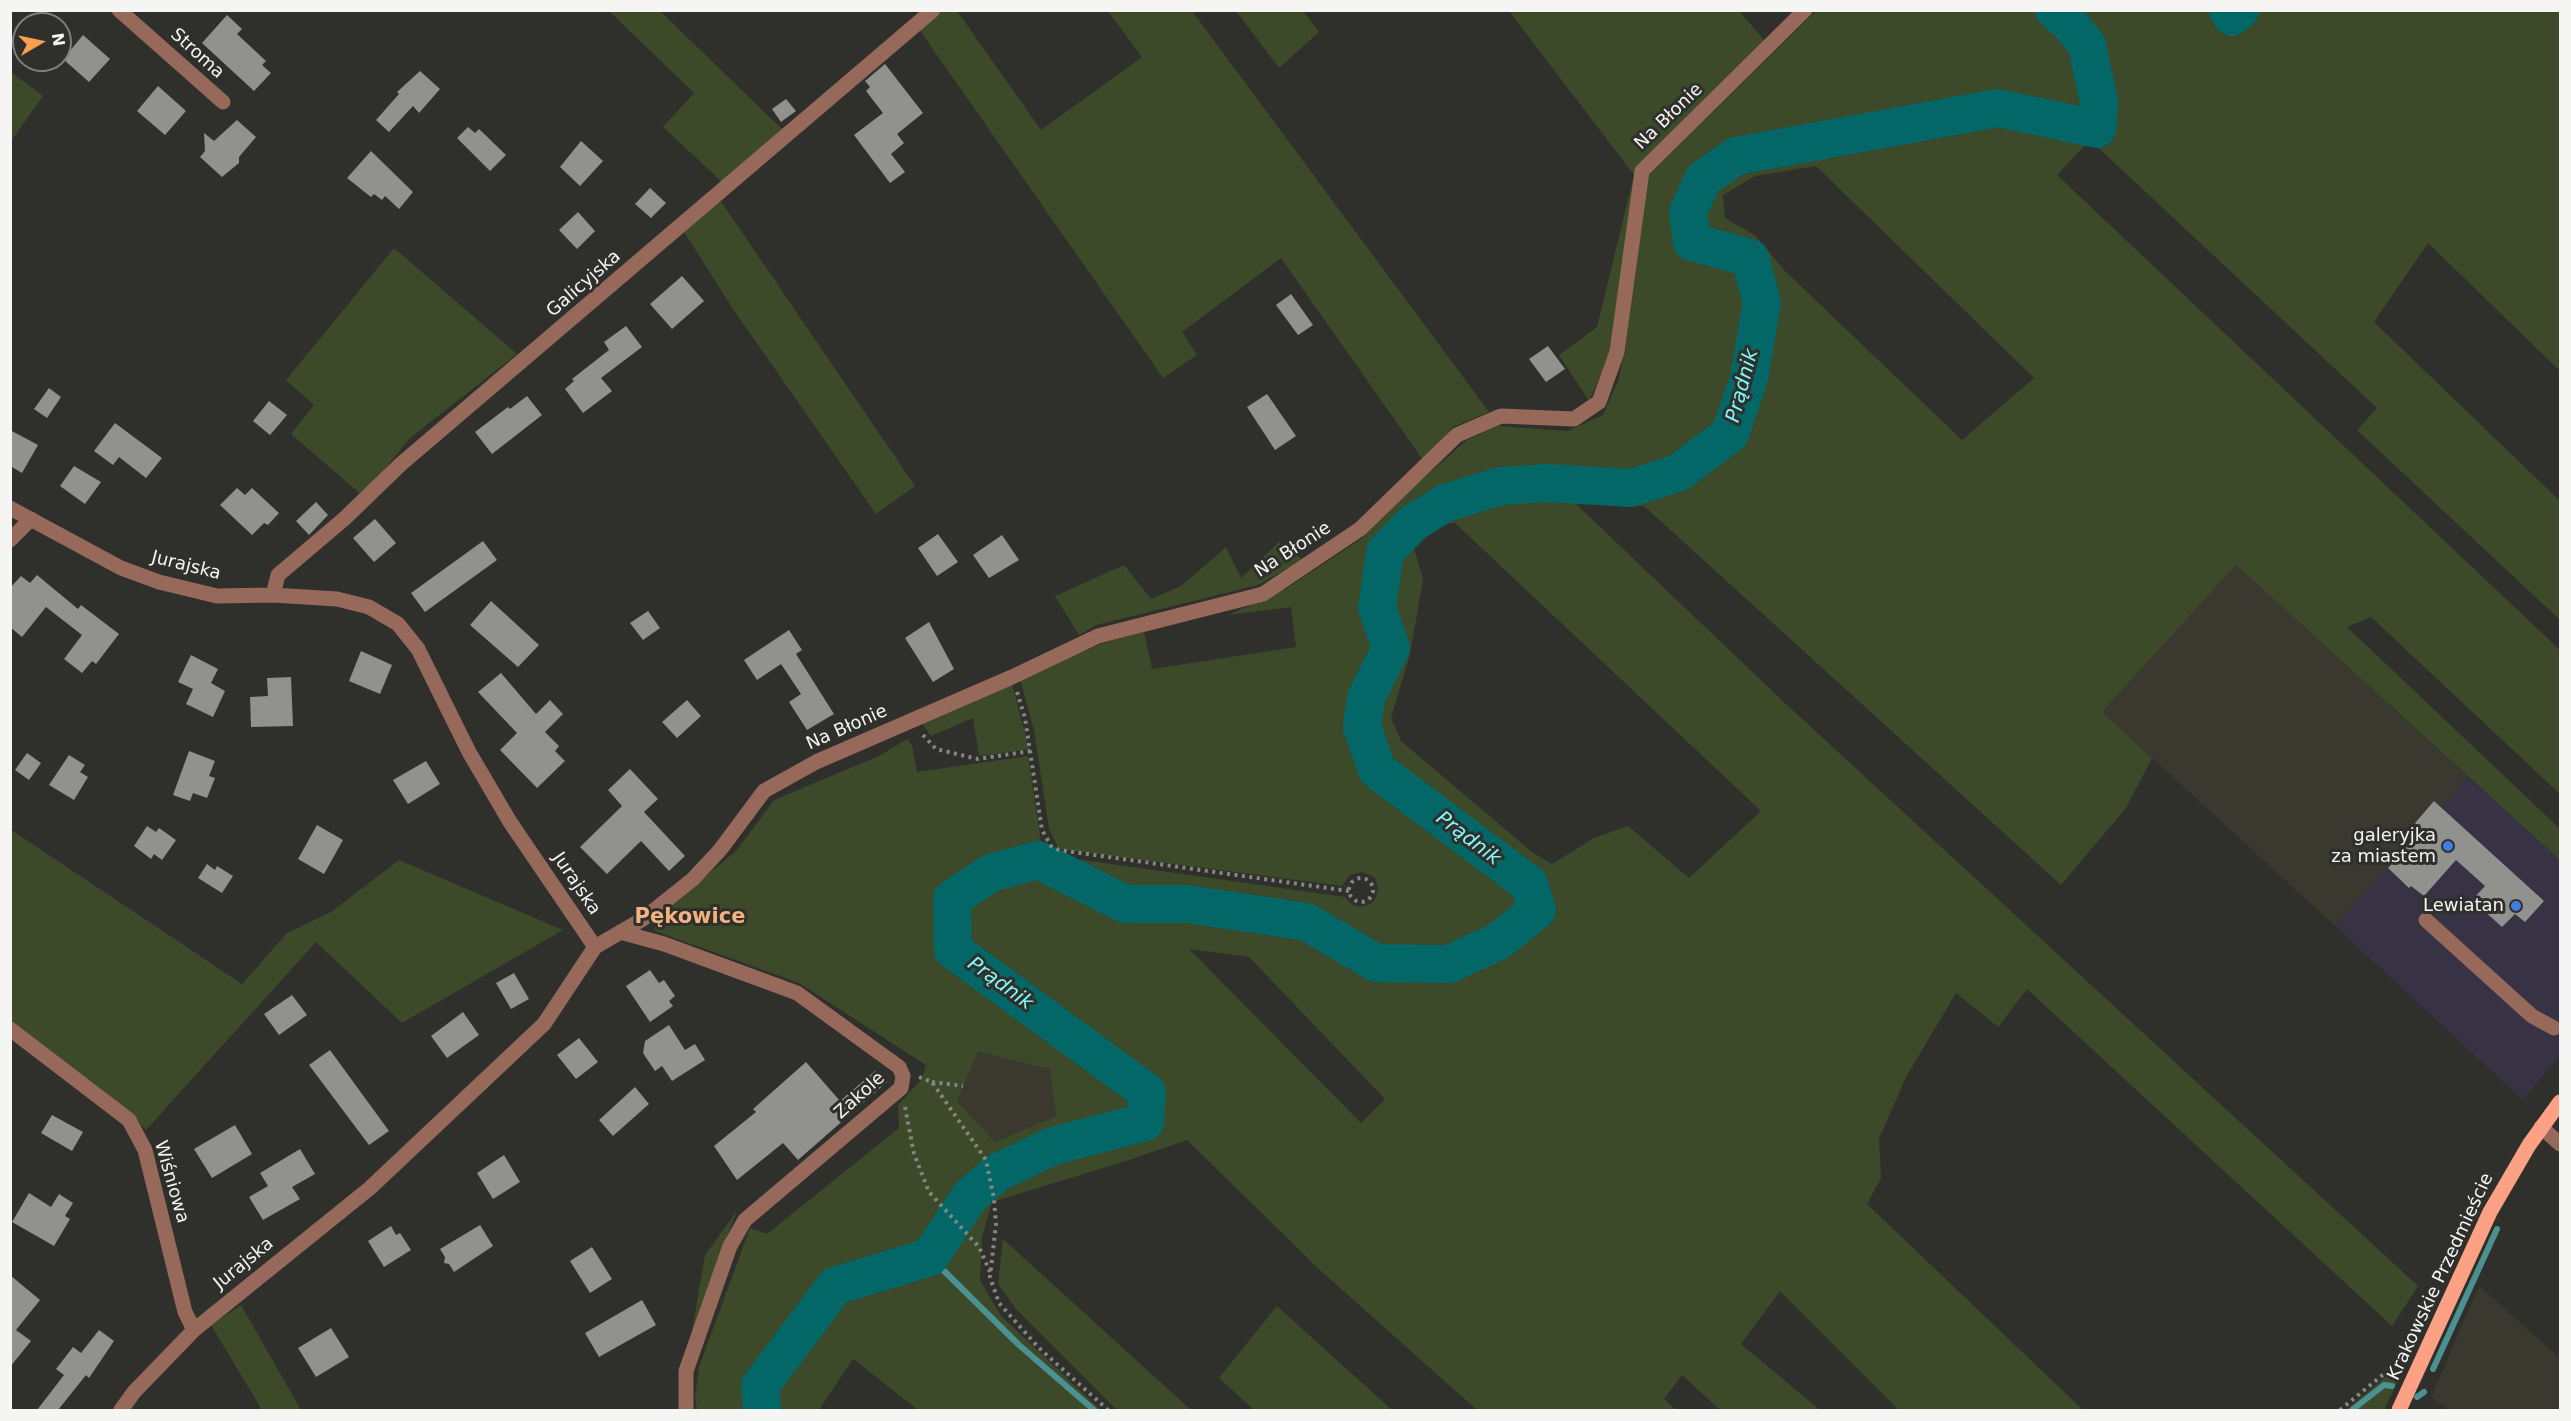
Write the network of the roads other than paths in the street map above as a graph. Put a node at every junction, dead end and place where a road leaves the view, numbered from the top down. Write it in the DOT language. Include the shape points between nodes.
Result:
graph roads {
  1 [pos="119,10"];
  2 [pos="933,10"];
  3 [pos="1805,10"];
  4 [pos="223,102"];
  5 [pos="10,508"];
  6 [pos="31,519"];
  7 [pos="10,540"];
  8 [pos="273,595"];
  9 [pos="2426,920"];
  10 [pos="620,932"];
  11 [pos="595,948"];
  12 [pos="2554,1028"];
  13 [pos="10,1029"];
  14 [pos="2560,1102"];
  15 [pos="2541,1127"];
  16 [pos="2560,1143"];
  17 [pos="194,1330"];
  18 [pos="121,1410"];
  19 [pos="686,1410"];
  20 [pos="2399,1410"];
  1 -- 4 [label="street, Stroma"];
  2 -- 8 [label="street, Galicyjska" via="401,464 278,575"];
  3 -- 10 [label="street, Na Błonie" via="1642,171 1617,352 1599,402 1574,419 1501,416 1457,435 1360,529 1263,594 1098,636 816,762 764,791 693,879"];
  5 -- 6 [label="street, Jurajska"];
  6 -- 7 [label="street"];
  6 -- 8 [label="street, Jurajska" via="121,568 159,582 217,596"];
  8 -- 11 [label="street, Jurajska" via="369,607 398,624 418,649 469,752 510,822"];
  9 -- 12 [label="street" via="2532,1016"];
  10 -- 11 [label="street, Na Błonie"];
  10 -- 19 [label="street, Zakole" via="797,993 898,1067 902,1082 745,1220 730,1245 687,1371"];
  11 -- 17 [label="street, Jurajska" via="544,1024 520,1047 370,1188"];
  13 -- 17 [label="street, Wiśniowa" via="129,1120 145,1150 185,1312"];
  14 -- 15 [label="main road, Krakowskie Przedmieście"];
  15 -- 16 [label="street"];
  15 -- 20 [label="main road, Krakowskie Przedmieście" via="2490,1212"];
  17 -- 18 [label="street, Jurajska"];
}
